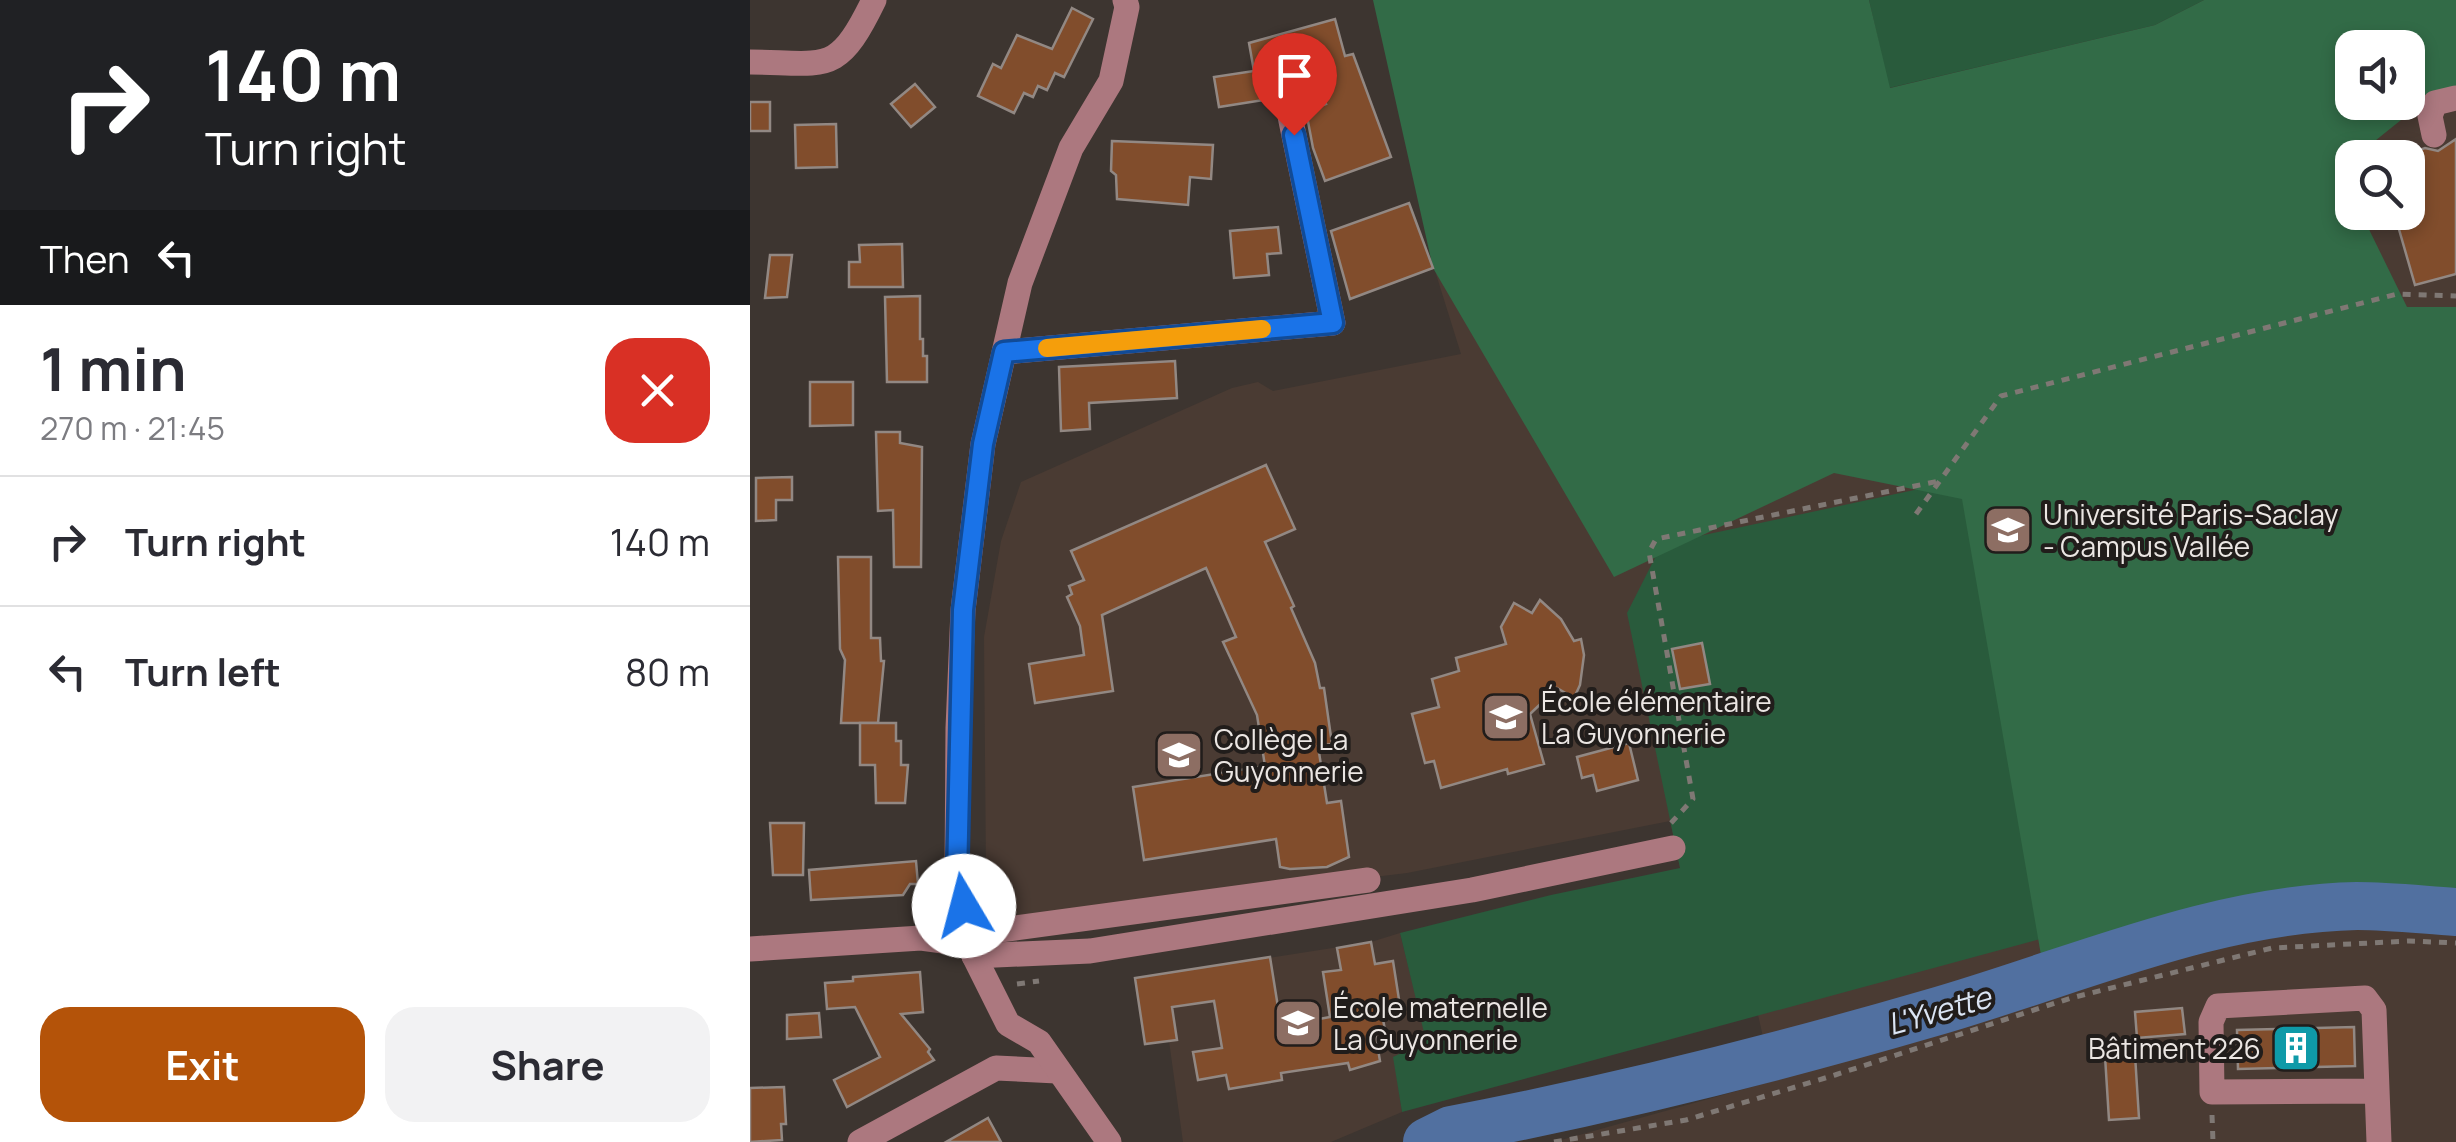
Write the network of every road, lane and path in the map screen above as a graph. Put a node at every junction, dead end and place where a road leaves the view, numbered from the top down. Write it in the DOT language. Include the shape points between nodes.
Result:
graph roads {
  1 [pos="874,0"];
  2 [pos="1125,0"];
  3 [pos="750,62"];
  4 [pos="1286,98"];
  5 [pos="2456,98"];
  6 [pos="2434,136"];
  7 [pos="2456,296"];
  8 [pos="1004,352"];
  9 [pos="1939,481"];
  10 [pos="1916,514"];
  11 [pos="1693,800"];
  12 [pos="1673,848"];
  13 [pos="1368,880"];
  14 [pos="2456,943"];
  15 [pos="973,945"];
  16 [pos="750,949"];
  17 [pos="1008,1024"];
  18 [pos="996,1068"];
  19 [pos="1057,1072"];
  20 [pos="2377,1091"];
  21 [pos="1591,1140"];
  22 [pos="860,1142"];
  23 [pos="1109,1142"];
  24 [pos="1554,1142"];
  25 [pos="2379,1142"];
  1 -- 3 [label="street" via="844,54 821,63"];
  2 -- 8 [label="street" via="1111,80 1071,148 1020,283"];
  4 -- 8 [label="street" via="1333,323"];
  5 -- 6 [label="street" via="2436,103 2430,116"];
  7 -- 9 [label="path" via="2396,294 2001,396"];
  8 -- 15 [label="street" via="983,444 960,648 957,878"];
  9 -- 10 [label="path"];
  9 -- 11 [label="path" via="1656,539 1649,552"];
  12 -- 15 [label="street" via="1472,890 1090,951"];
  13 -- 15 [label="street"];
  14 -- 21 [label="path" via="2272,948 2071,998 1686,1120"];
  15 -- 16 [label="street" via="921,938"];
  15 -- 17 [label="street"];
  17 -- 18 [label="street"];
  17 -- 19 [label="street" via="1039,1042"];
  18 -- 19 [label="street"];
  18 -- 22 [label="street"];
  19 -- 23 [label="street"];
  20 -- 20 [label="street" via="2212,1092 2211,1022 2218,1006 2365,998 2374,1010"];
  20 -- 25 [label="street"];
  21 -- 24 [label="path"];
}
